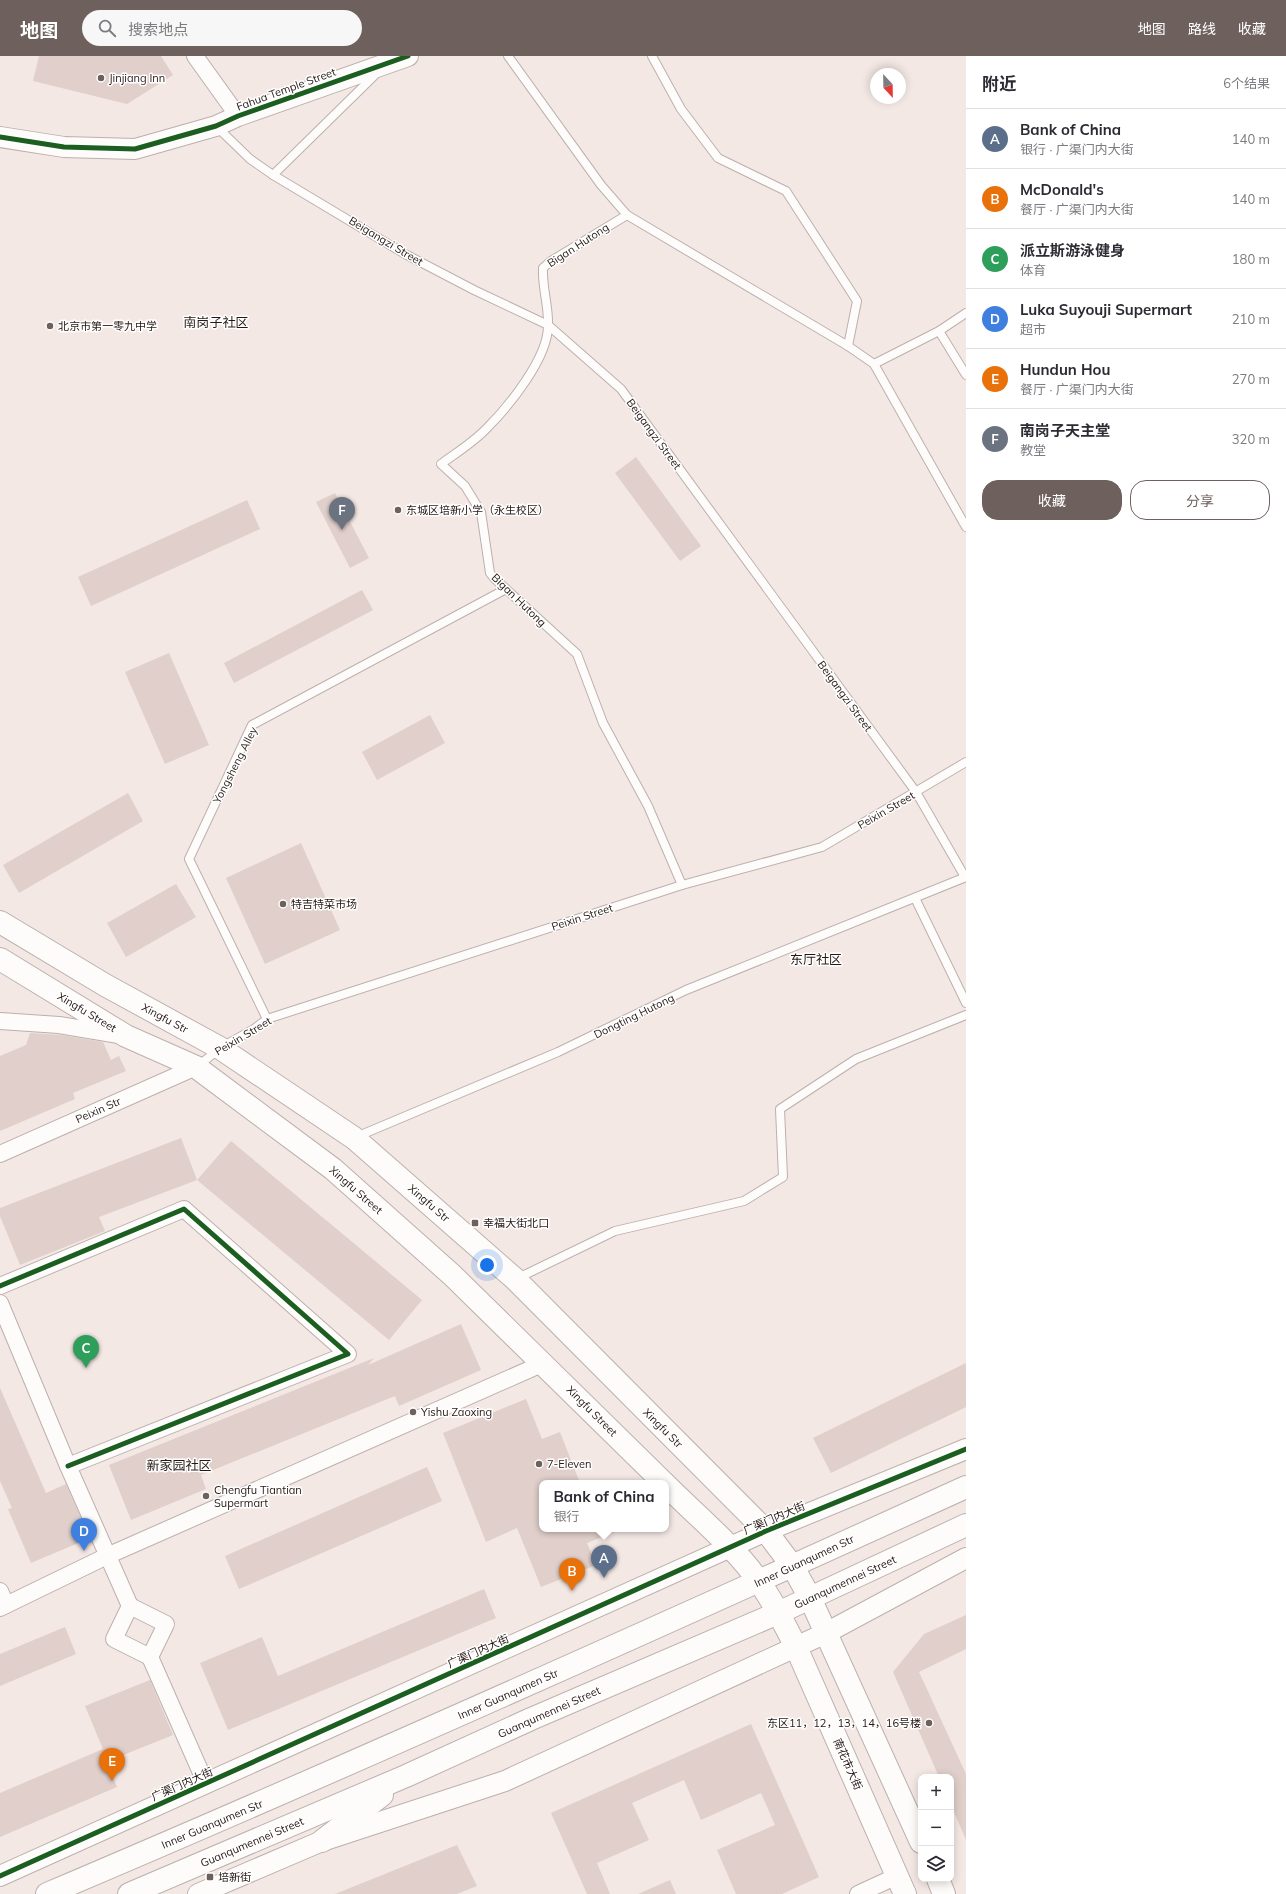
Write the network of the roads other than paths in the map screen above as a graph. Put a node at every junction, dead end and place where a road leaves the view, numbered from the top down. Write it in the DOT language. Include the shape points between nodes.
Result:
graph roads {
  1 [pos="195,56"];
  2 [pos="408,56"];
  3 [pos="508,56"];
  4 [pos="652,56"];
  5 [pos="388,63"];
  6 [pos="238,116"];
  7 [pos="216,126"];
  8 [pos="0,137"];
  9 [pos="273,175"];
  10 [pos="627,215"];
  11 [pos="966,313"];
  12 [pos="548,325"];
  13 [pos="939,331"];
  14 [pos="848,346"];
  15 [pos="874,364"];
  16 [pos="966,375"];
  17 [pos="966,527"];
  18 [pos="506,589"];
  19 [pos="966,762"];
  20 [pos="916,792"];
  21 [pos="966,877"];
  22 [pos="682,885"];
  23 [pos="915,898"];
  24 [pos="0,922"];
  25 [pos="0,959"];
  26 [pos="966,1003"];
  27 [pos="966,1014"];
  28 [pos="267,1019"];
  29 [pos="0,1021"];
  30 [pos="126,1036"];
  31 [pos="220,1048"];
  32 [pos="196,1067"];
  33 [pos="354,1138"];
  34 [pos="0,1154"];
  35 [pos="515,1279"];
  36 [pos="0,1286"];
  37 [pos="0,1303"];
  38 [pos="544,1363"];
  39 [pos="966,1449"];
  40 [pos="68,1466"];
  41 [pos="661,1480"];
  42 [pos="966,1487"];
  43 [pos="669,1488"];
  44 [pos="966,1525"];
  45 [pos="766,1532"];
  46 [pos="730,1548"];
  47 [pos="107,1556"];
  48 [pos="966,1558"];
  49 [pos="793,1567"];
  50 [pos="760,1582"];
  51 [pos="810,1598"];
  52 [pos="2,1602"];
  53 [pos="130,1606"];
  54 [pos="778,1613"];
  55 [pos="826,1633"];
  56 [pos="796,1647"];
  57 [pos="150,1657"];
  58 [pos="406,1776"];
  59 [pos="206,1784"];
  60 [pos="918,1835"];
  61 [pos="322,1841"];
  62 [pos="0,1876"];
  63 [pos="939,1882"];
  64 [pos="901,1885"];
  65 [pos="47,1894"];
  66 [pos="129,1894"];
  67 [pos="198,1894"];
  68 [pos="858,1894"];
  69 [pos="944,1894"];
  1 -- 6 [label="street"];
  2 -- 5 [label="street, Fahua Temple Street"];
  3 -- 10 [label="lane" via="601,185"];
  4 -- 14 [label="lane" via="681,109 718,158 786,191 857,301"];
  5 -- 6 [label="street, Fahua Temple Street"];
  5 -- 9 [label="lane"];
  6 -- 7 [label="street, Fahua Temple Street"];
  7 -- 8 [label="street, Fahua Temple Street" via="135,149 64,147"];
  7 -- 9 [label="lane, Beigangzi Street" via="250,159"];
  9 -- 12 [label="lane, Beigangzi Street" via="405,254"];
  10 -- 12 [label="lane, Bigan Hutong" via="543,268 542,284"];
  10 -- 14 [label="lane"];
  11 -- 13 [label="lane"];
  12 -- 18 [label="lane, Bigan Hutong" via="544,351 516,394 486,429 441,464 465,486 481,512 490,573"];
  12 -- 20 [label="lane, Beigangzi Street" via="621,388"];
  13 -- 15 [label="lane"];
  13 -- 16 [label="lane"];
  14 -- 15 [label="lane"];
  15 -- 17 [label="lane"];
  18 -- 22 [label="lane, Bigan Hutong" via="577,654 603,723 648,806"];
  18 -- 28 [label="lane, Yongsheng Alley" via="252,725 189,859"];
  19 -- 20 [label="lane, Peixin Street"];
  20 -- 21 [label="lane, Beigangzi Street"];
  20 -- 22 [label="lane, Peixin Street" via="822,847"];
  21 -- 23 [label="lane, Dongting Hutong"];
  22 -- 28 [label="lane, Peixin Street"];
  23 -- 26 [label="lane"];
  23 -- 33 [label="lane, Dongting Hutong" via="686,990 558,1052"];
  24 -- 31 [label="main road, Xingfu Str" via="105,985"];
  25 -- 30 [label="main road, Xingfu Street"];
  27 -- 35 [label="lane" via="856,1059 780,1109 784,1177 744,1201 615,1231"];
  28 -- 31 [label="lane, Peixin Street"];
  29 -- 30 [label="street" via="59,1025"];
  30 -- 32 [label="main road, Xingfu Street"];
  31 -- 32 [label="lane, Peixin Street"];
  31 -- 33 [label="main road, Xingfu Str"];
  32 -- 34 [label="street, Peixin Str"];
  32 -- 38 [label="main road, Xingfu Street" via="333,1169 452,1275"];
  33 -- 35 [label="main road, Xingfu Str"];
  35 -- 45 [label="main road, Xingfu Str"];
  36 -- 40 [label="street" via="184,1209 348,1354"];
  37 -- 40 [label="street"];
  38 -- 41 [label="main road, Xingfu Street"];
  38 -- 47 [label="street"];
  39 -- 45 [label="street, 广渠门内大街"];
  40 -- 47 [label="street"];
  42 -- 49 [label="main road, Inner Guanqumen Str"];
  43 -- 46 [label="main road, Xingfu Street"];
  44 -- 51 [label="main road, Guanqumennei Street"];
  45 -- 46 [label="street, 广渠门内大街"];
  45 -- 49 [label="main road, Xingfu Str"];
  46 -- 50 [label="main road, Xingfu Street"];
  46 -- 59 [label="street, 广渠门内大街"];
  47 -- 52 [label="street"];
  47 -- 53 [label="street"];
  48 -- 55 [label="street"];
  49 -- 50 [label="main road, Inner Guanqumen Str"];
  49 -- 51 [label="main road, Xingfu Str"];
  50 -- 54 [label="main road, Xingfu Street"];
  50 -- 65 [label="main road, Inner Guanqumen Str" via="272,1799"];
  51 -- 54 [label="main road, Guanqumennei Street"];
  51 -- 55 [label="main road"];
  53 -- 57 [label="street" via="166,1624"];
  53 -- 57 [label="street" via="114,1639"];
  54 -- 56 [label="main road, 南花市大街"];
  54 -- 58 [label="main road, Guanqumennei Street" via="531,1719"];
  55 -- 56 [label="street"];
  55 -- 60 [label="main road"];
  56 -- 61 [label="street" via="505,1781"];
  56 -- 64 [label="main road, 南花市大街"];
  57 -- 59 [label="street"];
  58 -- 61 [label="main road"];
  58 -- 66 [label="main road, Guanqumennei Street"];
  59 -- 62 [label="street, 广渠门内大街"];
  61 -- 67 [label="street"];
  63 -- 69 [label="main road"];
  64 -- 68 [label="street"];
}
